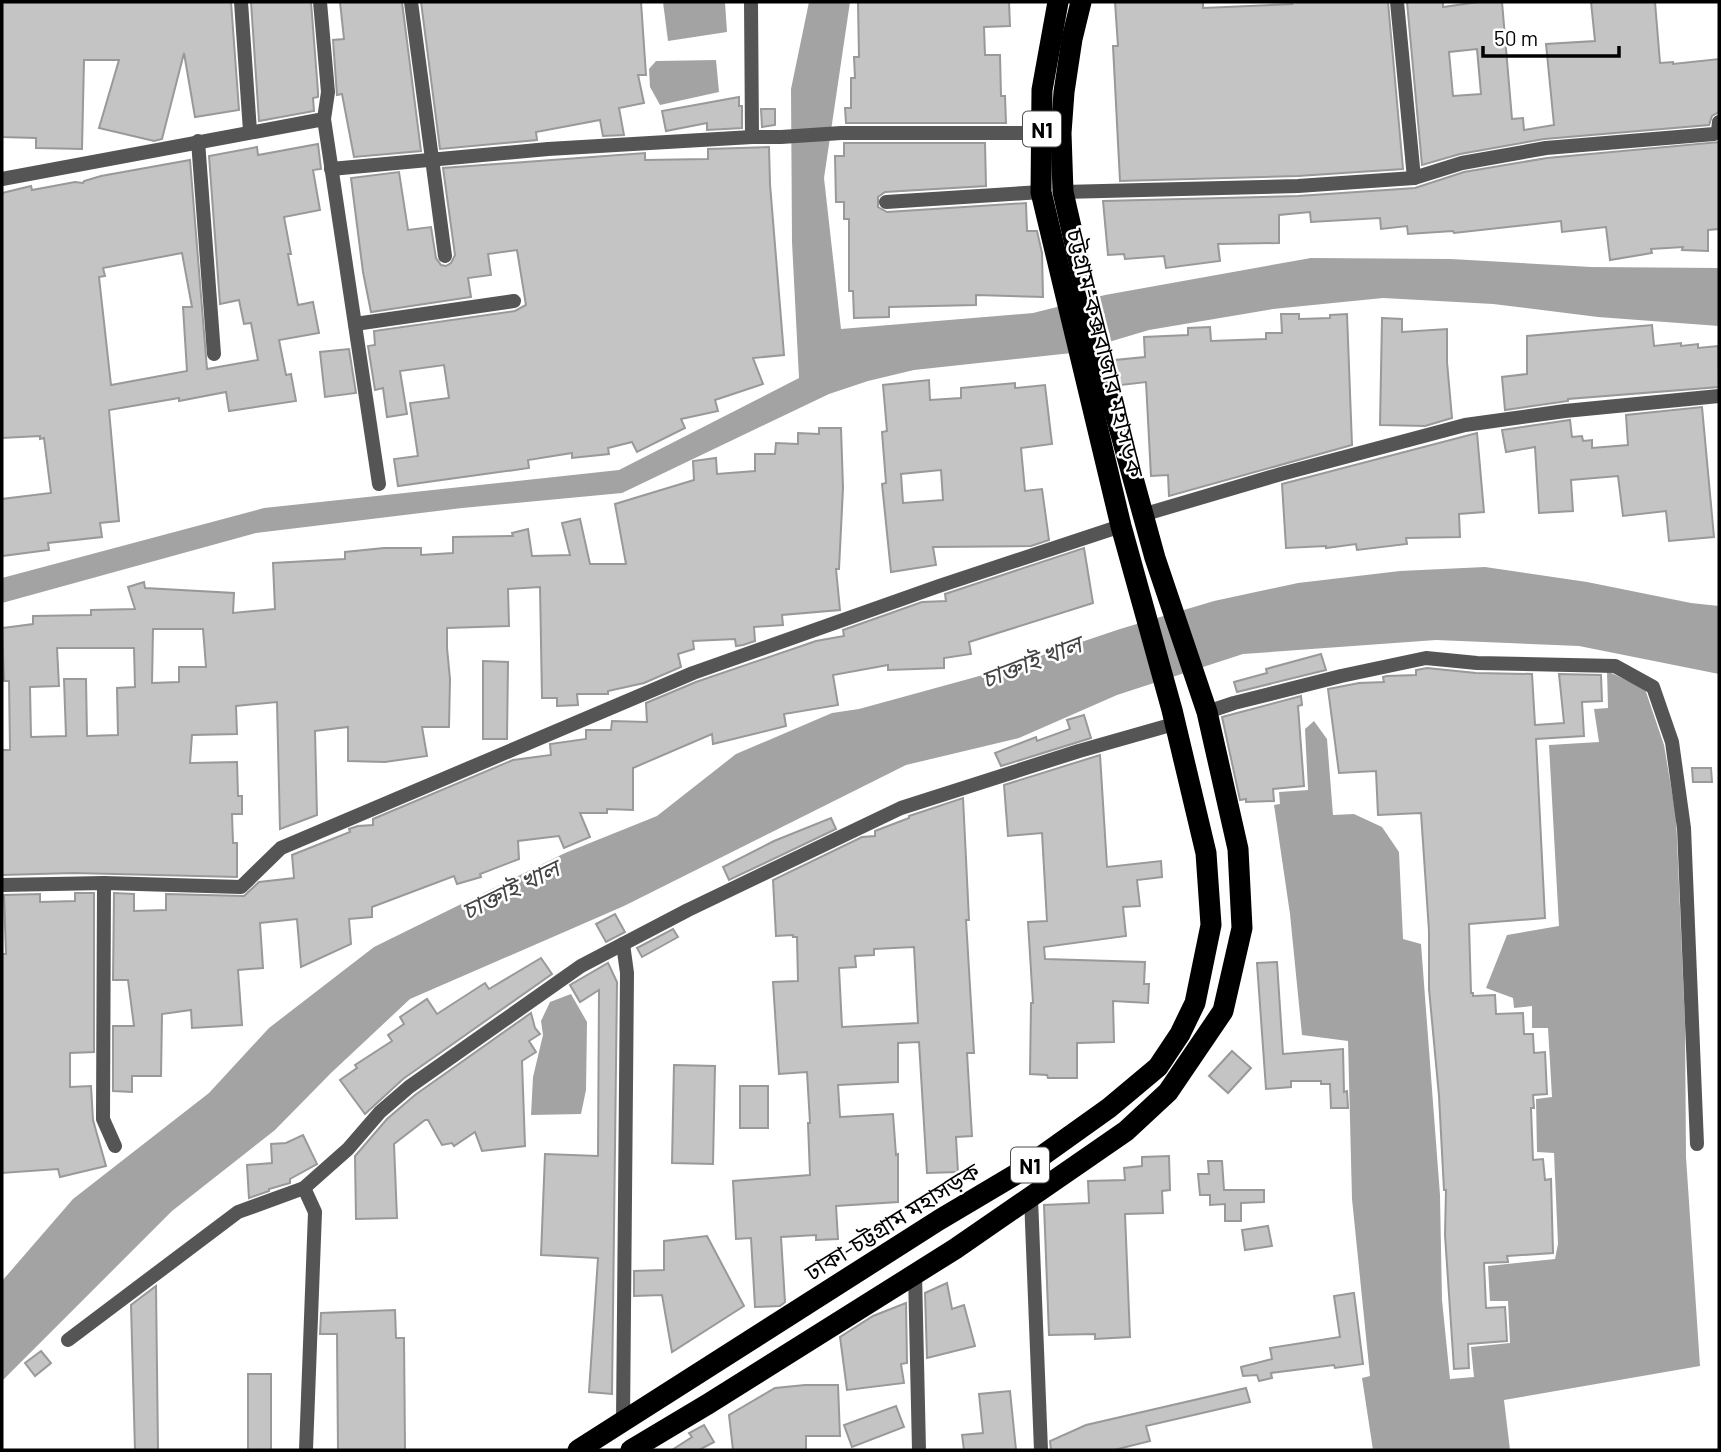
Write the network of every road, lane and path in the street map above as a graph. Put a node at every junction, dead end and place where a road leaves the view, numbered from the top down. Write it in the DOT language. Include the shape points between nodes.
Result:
graph roads {
  1 [pos="241,2"];
  2 [pos="320,2"];
  3 [pos="411,2"];
  4 [pos="751,2"];
  5 [pos="1058,2"];
  6 [pos="1081,2"];
  7 [pos="1397,2"];
  8 [pos="324,119"];
  9 [pos="1719,122"];
  10 [pos="250,131"];
  11 [pos="1042,133"];
  12 [pos="752,137"];
  13 [pos="198,141"];
  14 [pos="431,161"];
  15 [pos="331,169"];
  16 [pos="1414,177"];
  17 [pos="2,178"];
  18 [pos="1041,192"];
  19 [pos="1063,192"];
  20 [pos="886,202"];
  21 [pos="445,256"];
  22 [pos="514,300"];
  23 [pos="355,324"];
  24 [pos="214,354"];
  25 [pos="1097,382"];
  26 [pos="1719,396"];
  27 [pos="379,484"];
  28 [pos="1142,515"];
  29 [pos="1121,526"];
  30 [pos="1206,708"];
  31 [pos="1173,717"];
  32 [pos="104,883"];
  33 [pos="2,885"];
  34 [pos="624,944"];
  35 [pos="1697,1144"];
  36 [pos="115,1146"];
  37 [pos="304,1188"];
  38 [pos="1031,1198"];
  39 [pos="939,1220"];
  40 [pos="955,1250"];
  41 [pos="915,1273"];
  42 [pos="68,1340"];
  43 [pos="623,1422"];
  44 [pos="306,1450"];
  45 [pos="579,1450"];
  46 [pos="631,1450"];
  47 [pos="919,1450"];
  48 [pos="1041,1450"];
  1 -- 10 [label="street"];
  2 -- 8 [label="street" via="328,92"];
  3 -- 14 [label="street"];
  4 -- 12 [label="street"];
  5 -- 11 [label="highway, চট্টগ্রাম-কক্সবাজার মহাসড়ক / N1" via="1042,90"];
  6 -- 19 [label="highway, চট্টগ্রাম-কক্সবাজার মহাসড়ক / N1" via="1064,92"];
  7 -- 16 [label="street"];
  8 -- 10 [label="street"];
  8 -- 15 [label="street"];
  9 -- 16 [label="street" via="1714,134 1546,148"];
  10 -- 13 [label="street"];
  11 -- 12 [label="street"];
  11 -- 18 [label="highway, চট্টগ্রাম-কক্সবাজার মহাসড়ক / N1"];
  12 -- 14 [label="street"];
  13 -- 17 [label="street"];
  13 -- 24 [label="street"];
  14 -- 15 [label="street"];
  14 -- 21 [label="street"];
  15 -- 23 [label="street"];
  16 -- 19 [label="street" via="1298,186"];
  18 -- 20 [label="street"];
  18 -- 25 [label="highway, চট্টগ্রাম-কক্সবাজার মহাসড়ক / N1" via="1055,255"];
  19 -- 25 [label="highway, চট্টগ্রাম-কক্সবাজার মহাসড়ক / N1" via="1078,252"];
  22 -- 23 [label="street"];
  23 -- 27 [label="street"];
  25 -- 28 [label="highway, চট্টগ্রাম-কক্সবাজার মহাসড়ক / N1"];
  25 -- 29 [label="highway, চট্টগ্রাম-কক্সবাজার মহাসড়ক / N1"];
  26 -- 28 [label="street" via="1465,425"];
  28 -- 30 [label="highway, চট্টগ্রাম-কক্সবাজার মহাসড়ক / N1"];
  29 -- 31 [label="highway, চট্টগ্রাম-কক্সবাজার মহাসড়ক / N1"];
  29 -- 32 [label="street" via="693,673 281,848 241,887"];
  30 -- 35 [label="street" via="1426,658 1615,666 1653,687 1672,742 1684,828"];
  30 -- 38 [label="highway, N1" via="1238,849 1242,928 1223,1012 1168,1093 1126,1131"];
  31 -- 34 [label="street" via="901,808"];
  31 -- 39 [label="highway, ঢাকা-চট্টগ্রাম মহাসড়ক / N1" via="1206,853 1209,889 1211,925 1195,1003 1158,1067 1063,1142"];
  32 -- 33 [label="street"];
  32 -- 36 [label="street" via="103,1119"];
  34 -- 37 [label="street" via="581,966 409,1087"];
  34 -- 43 [label="street"];
  37 -- 42 [label="street" via="239,1212"];
  37 -- 44 [label="street" via="315,1212"];
  38 -- 40 [label="highway, N1"];
  38 -- 48 [label="street"];
  39 -- 40 [label="highway"];
  39 -- 43 [label="highway, ঢাকা-চট্টগ্রাম মহাসড়ক / N1"];
  40 -- 41 [label="highway, N1"];
  41 -- 46 [label="highway, N1"];
  41 -- 47 [label="street"];
  43 -- 45 [label="highway, ঢাকা-চট্টগ্রাম মহাসড়ক / N1"];
}
